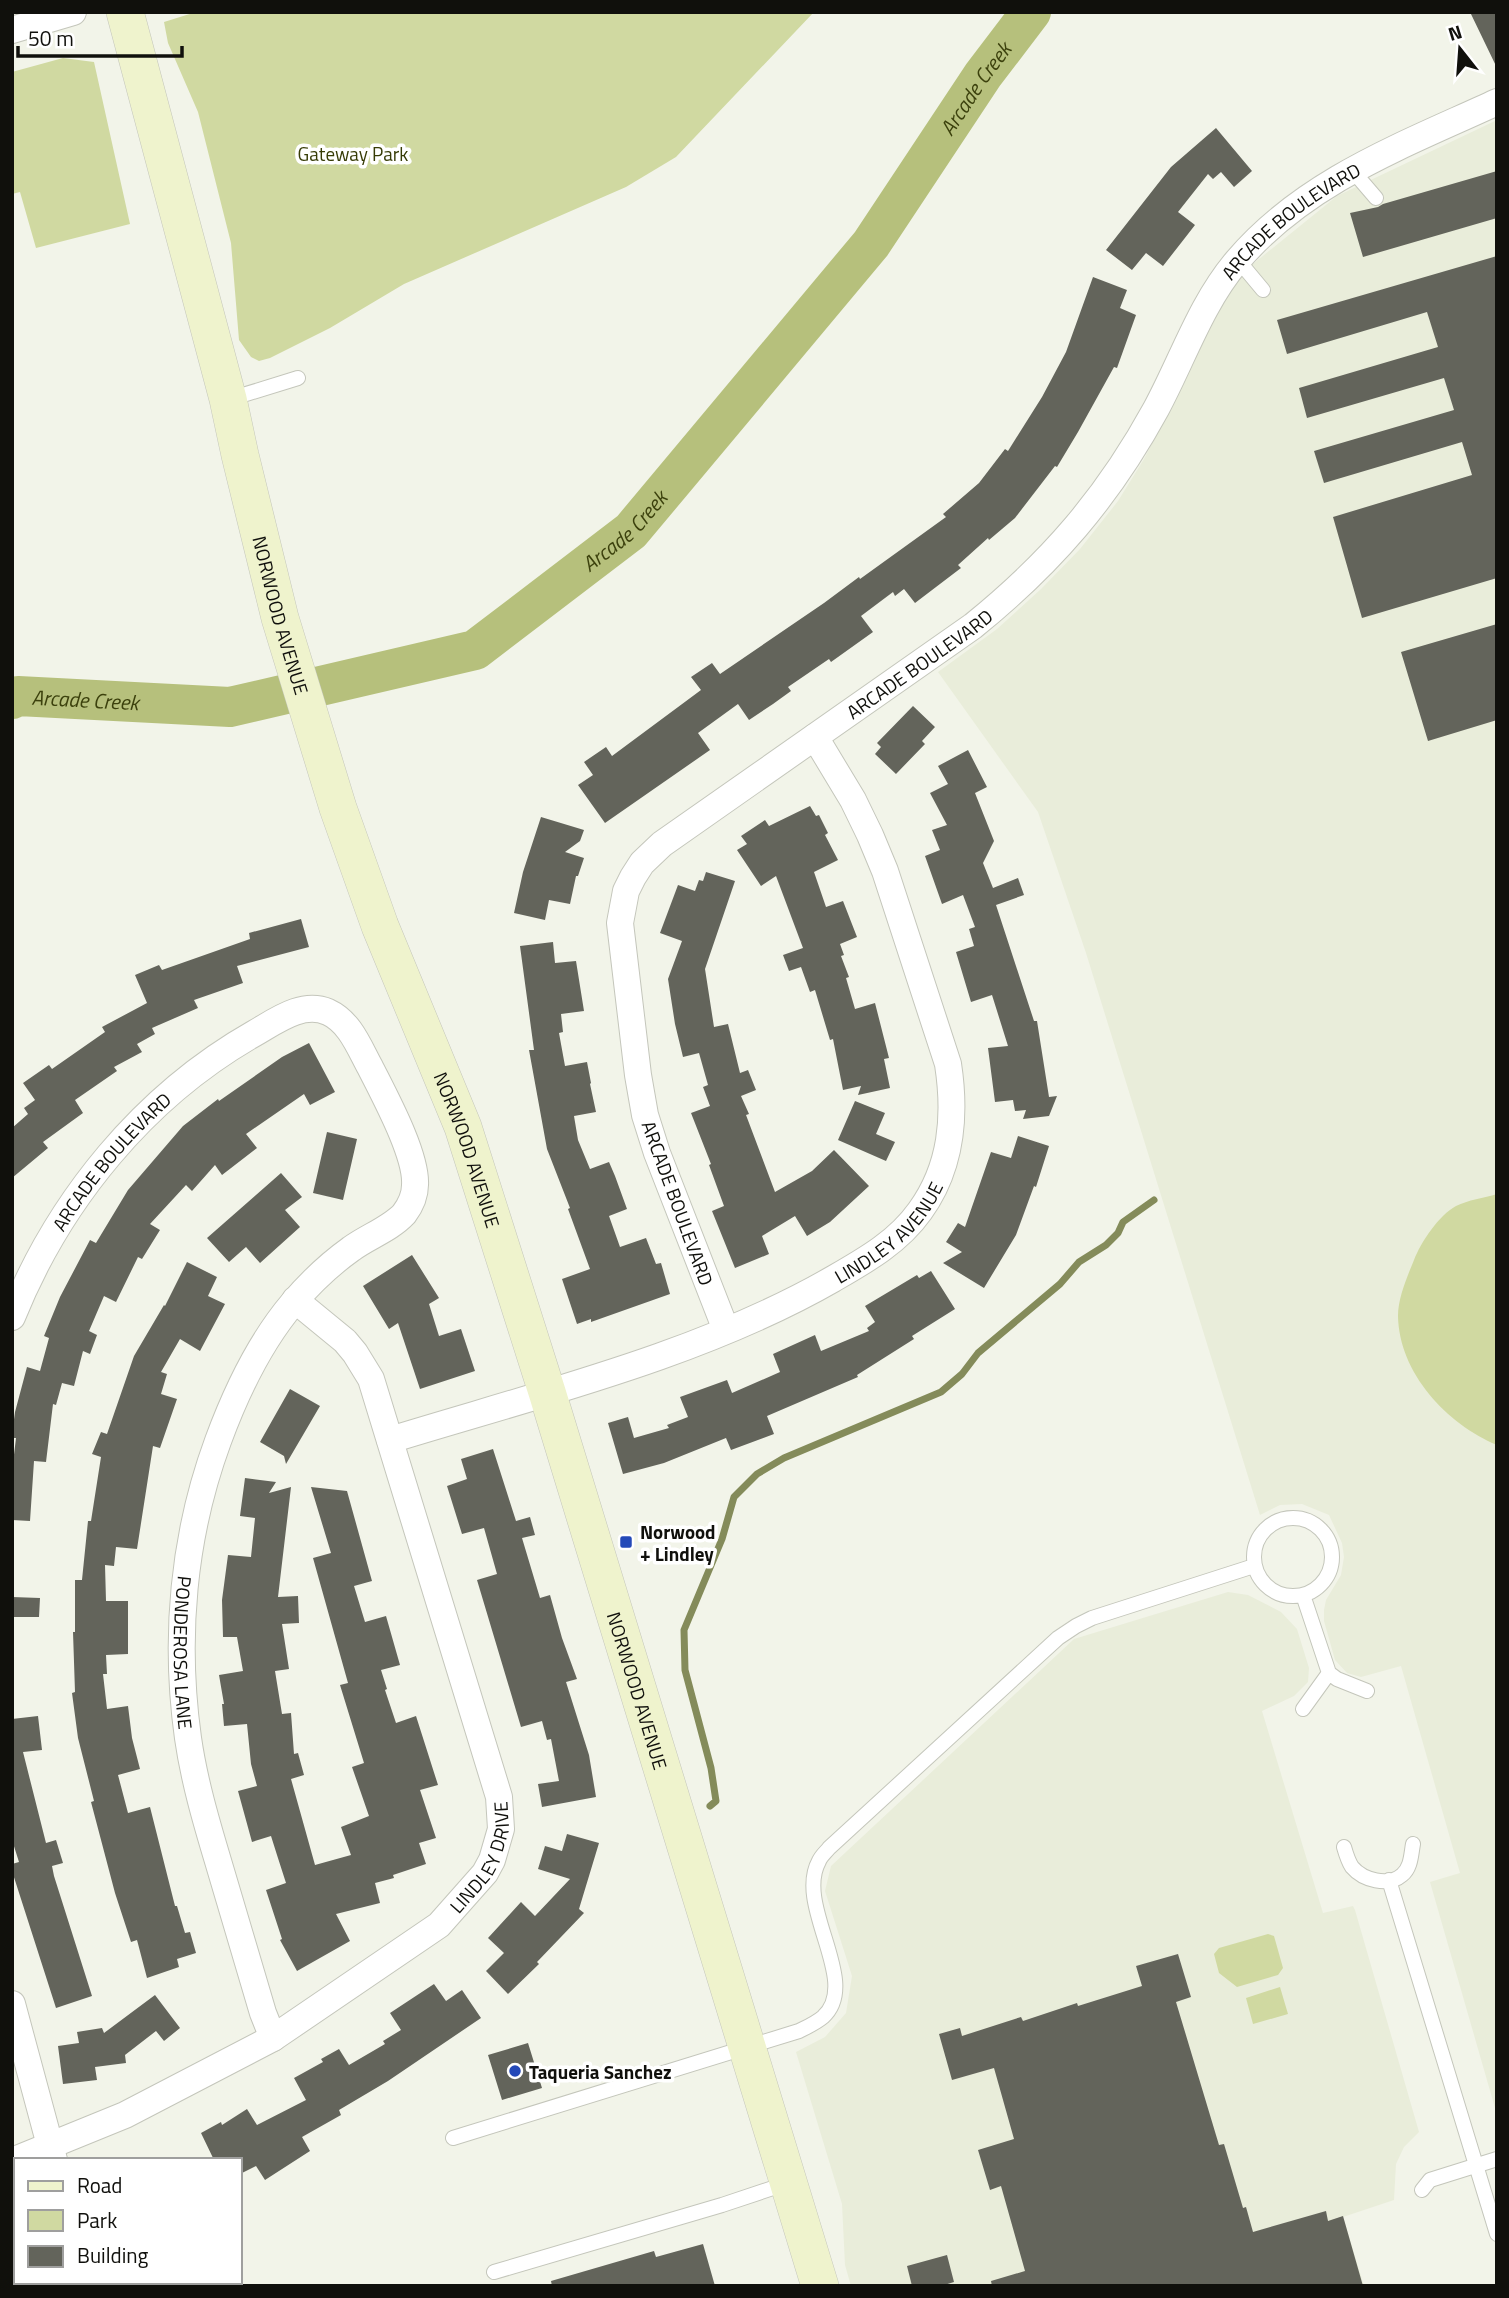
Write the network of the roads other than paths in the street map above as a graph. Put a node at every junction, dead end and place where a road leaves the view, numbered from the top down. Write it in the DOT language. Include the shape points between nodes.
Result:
graph roads {
  1 [pos="73,12"];
  2 [pos="125,12"];
  3 [pos="12,30"];
  4 [pos="1497,102"];
  5 [pos="1352,170"];
  6 [pos="1376,198"];
  7 [pos="1238,260"];
  8 [pos="1263,290"];
  9 [pos="298,378"];
  10 [pos="228,399"];
  11 [pos="815,737"];
  12 [pos="413,1167"];
  13 [pos="21,1273"];
  14 [pos="295,1300"];
  15 [pos="12,1317"];
  16 [pos="726,1330"];
  17 [pos="547,1392"];
  18 [pos="390,1440"];
  19 [pos="1254,1566"];
  20 [pos="1303,1595"];
  21 [pos="1329,1673"];
  22 [pos="1367,1691"];
  23 [pos="1303,1709"];
  24 [pos="1413,1844"];
  25 [pos="1344,1847"];
  26 [pos="1389,1880"];
  27 [pos="12,2004"];
  28 [pos="274,2038"];
  29 [pos="747,2048"];
  30 [pos="453,2138"];
  31 [pos="52,2153"];
  32 [pos="27,2158"];
  33 [pos="1497,2159"];
  34 [pos="1476,2166"];
  35 [pos="789,2182"];
  36 [pos="1422,2190"];
  37 [pos="1497,2234"];
  38 [pos="494,2272"];
  39 [pos="820,2286"];
  1 -- 3 [label="street"];
  2 -- 10 [label="main road, NORWOOD AVENUE"];
  4 -- 5 [label="street, ARCADE BOULEVARD"];
  5 -- 6 [label="lane"];
  5 -- 7 [label="street, ARCADE BOULEVARD" via="1288,211"];
  7 -- 8 [label="lane"];
  7 -- 11 [label="street, ARCADE BOULEVARD" via="1195,324 1124,465 1055,552 973,626"];
  9 -- 10 [label="lane"];
  10 -- 17 [label="main road, NORWOOD AVENUE" via="280,618 338,808 380,926 463,1127"];
  11 -- 16 [label="street, ARCADE BOULEVARD" via="662,844 633,877 622,907 621,939 645,1115"];
  11 -- 16 [label="street, LINDLEY AVENUE" via="853,800 885,871 948,1064 952,1125 936,1184 900,1234 876,1254 790,1304"];
  12 -- 13 [label="street, ARCADE BOULEVARD" via="396,1117 346,1025 331,1013 304,1009 238,1043 159,1103 117,1146"];
  12 -- 14 [label="street, PONDEROSA LANE" via="412,1202 403,1215 347,1252"];
  13 -- 15 [label="street, ARCADE BOULEVARD"];
  14 -- 18 [label="street, LINDLEY DRIVE" via="355,1353 371,1379"];
  14 -- 28 [label="street, PONDEROSA LANE" via="256,1356 228,1413 207,1472 185,1575 181,1637 188,1742 201,1803"];
  16 -- 17 [label="street, LINDLEY AVENUE"];
  17 -- 18 [label="street, LINDLEY AVENUE"];
  17 -- 29 [label="main road, NORWOOD AVENUE"];
  18 -- 28 [label="street, LINDLEY DRIVE" via="499,1797 501,1829 485,1873 439,1925"];
  19 -- 20 [label="lane" via="1270,1590"];
  19 -- 20 [label="lane" via="1257,1541 1270,1525 1289,1518 1315,1525 1328,1541 1332,1561 1321,1585"];
  19 -- 29 [label="lane" via="1092,1618 1067,1632 829,1848 818,1861 814,1888 836,1994 824,2017 799,2031"];
  20 -- 21 [label="lane"];
  21 -- 22 [label="lane"];
  21 -- 23 [label="lane"];
  24 -- 26 [label="lane" via="1410,1863 1402,1875"];
  25 -- 26 [label="lane" via="1355,1870 1372,1880"];
  26 -- 34 [label="lane"];
  27 -- 31 [label="street"];
  28 -- 31 [label="street, LINDLEY DRIVE"];
  29 -- 30 [label="lane"];
  29 -- 35 [label="main road, NORWOOD AVENUE"];
  31 -- 32 [label="street, LINDLEY DRIVE"];
  33 -- 34 [label="lane"];
  34 -- 36 [label="lane" via="1430,2180"];
  34 -- 37 [label="lane"];
  35 -- 38 [label="lane"];
  35 -- 39 [label="main road, NORWOOD AVENUE"];
}
